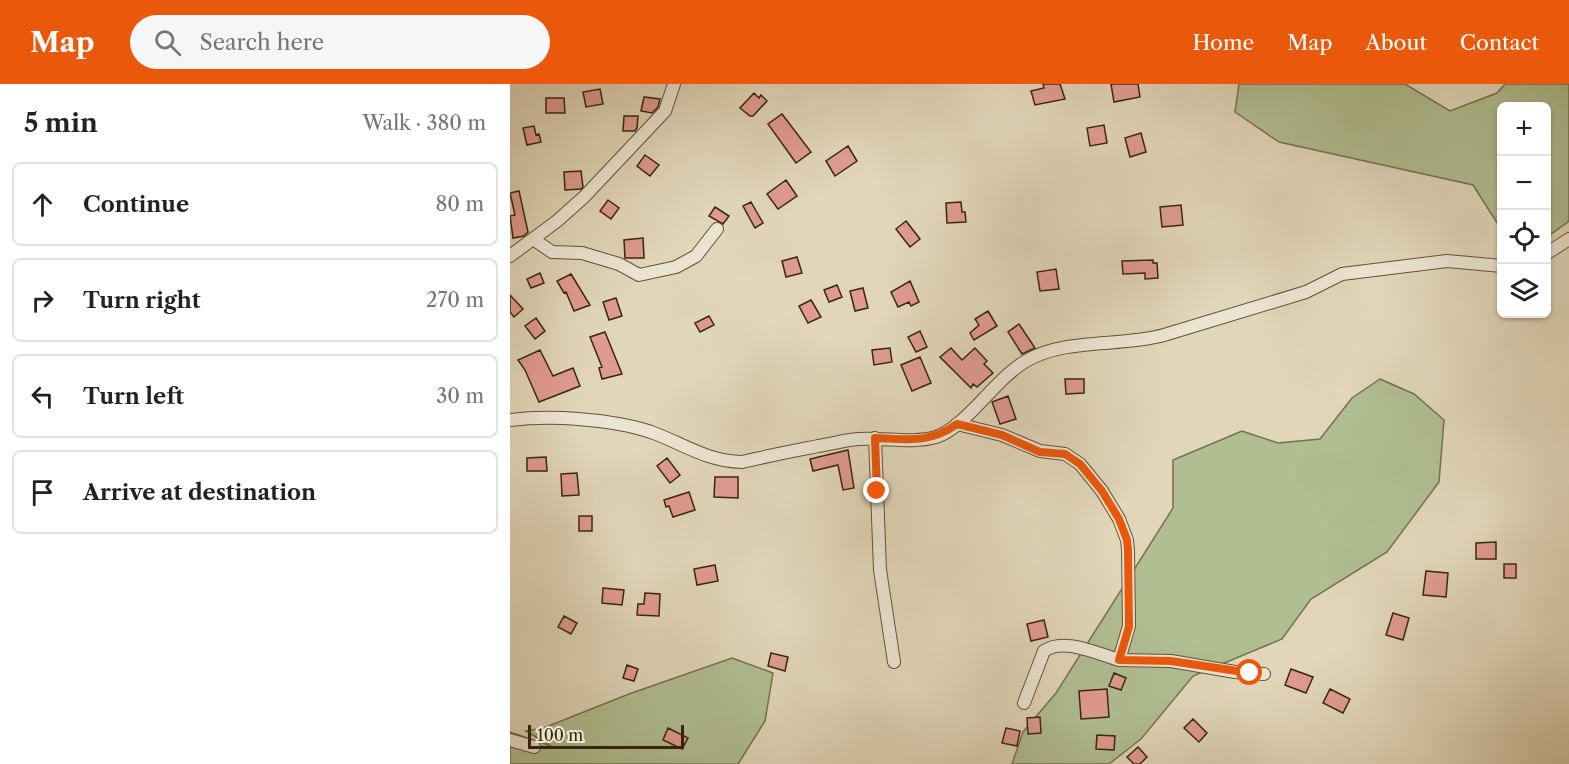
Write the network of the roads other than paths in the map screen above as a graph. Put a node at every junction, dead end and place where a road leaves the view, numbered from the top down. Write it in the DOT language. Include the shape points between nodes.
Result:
graph roads {
  1 [pos="674,84"];
  2 [pos="717,229"];
  3 [pos="533,239"];
  4 [pos="1569,239"];
  5 [pos="1551,251"];
  6 [pos="510,256"];
  7 [pos="1497,266"];
  8 [pos="510,420"];
  9 [pos="957,424"];
  10 [pos="875,438"];
  11 [pos="1119,660"];
  12 [pos="894,662"];
  13 [pos="1264,674"];
  14 [pos="1024,703"];
  15 [pos="510,740"];
  16 [pos="534,747"];
  1 -- 3 [label="street" via="665,111 584,197"];
  2 -- 3 [label="street" via="696,256 676,267 639,275 619,264 582,253 552,252"];
  3 -- 6 [label="street"];
  4 -- 5 [label="street"];
  7 -- 9 [label="street" via="1447,261 1342,274 1306,292 1147,340 1060,348 1027,360 1011,371"];
  8 -- 10 [label="street" via="537,417 596,421 638,429 672,440 695,453 742,462"];
  9 -- 10 [label="street" via="924,439"];
  9 -- 11 [label="street" via="1002,435 1040,452 1065,454 1080,464 1102,491 1127,540 1129,627"];
  10 -- 12 [label="street" via="880,570"];
  11 -- 13 [label="street" via="1171,661"];
  11 -- 14 [label="street" via="1069,647 1048,649"];
  15 -- 16 [label="street"];
}
